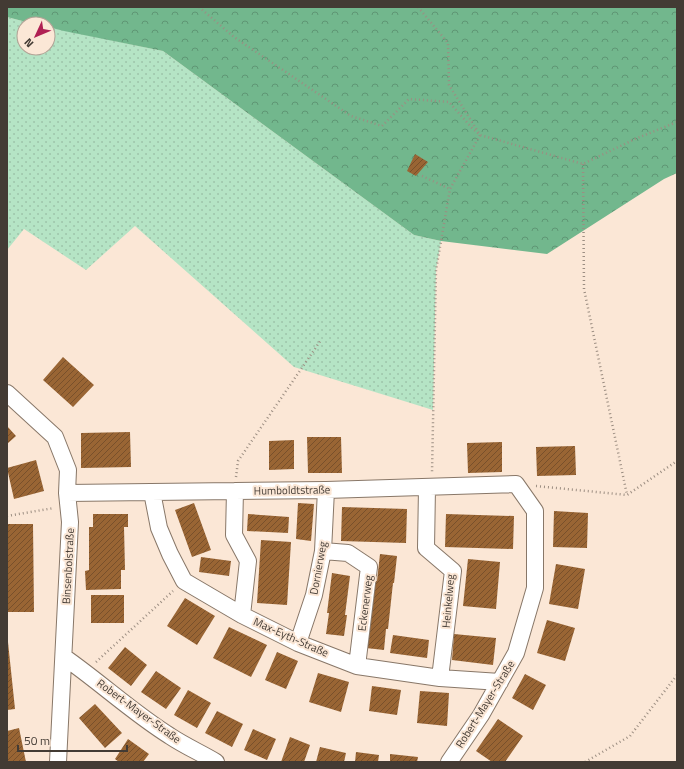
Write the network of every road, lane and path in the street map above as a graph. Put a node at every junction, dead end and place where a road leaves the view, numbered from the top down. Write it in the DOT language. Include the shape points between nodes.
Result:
graph roads {
  1 [pos="199,7"];
  2 [pos="418,7"];
  3 [pos="677,122"];
  4 [pos="480,136"];
  5 [pos="583,164"];
  6 [pos="422,176"];
  7 [pos="450,189"];
  8 [pos="321,340"];
  9 [pos="7,393"];
  10 [pos="677,461"];
  11 [pos="516,484"];
  12 [pos="429,487"];
  13 [pos="326,490"];
  14 [pos="235,491"];
  15 [pos="152,492"];
  16 [pos="67,493"];
  17 [pos="627,495"];
  18 [pos="45,509"];
  19 [pos="7,516"];
  20 [pos="323,551"];
  21 [pos="184,581"];
  22 [pos="242,615"];
  23 [pos="298,643"];
  24 [pos="64,657"];
  25 [pos="357,666"];
  26 [pos="86,672"];
  27 [pos="677,675"];
  28 [pos="440,678"];
  29 [pos="500,682"];
  30 [pos="58,762"];
  31 [pos="216,762"];
  32 [pos="449,762"];
  33 [pos="585,762"];
  1 -- 4 [label="path" via="234,37 351,116 382,126 409,100 449,102"];
  2 -- 4 [label="path" via="448,43 449,85"];
  3 -- 5 [label="path"];
  4 -- 5 [label="path"];
  4 -- 7 [label="path"];
  5 -- 17 [label="path" via="584,289"];
  6 -- 7 [label="path"];
  7 -- 12 [label="path" via="436,270"];
  8 -- 14 [label="path" via="238,461"];
  9 -- 16 [label="street, Binsenbolstraße" via="55,436 68,470"];
  10 -- 17 [label="path"];
  11 -- 12 [label="street, Humboldtstraße"];
  11 -- 17 [label="path"];
  11 -- 29 [label="street, Robert-Mayer-Straße" via="535,512 535,588 516,653"];
  12 -- 13 [label="street, Humboldtstraße"];
  12 -- 28 [label="street, Heinkelweg" via="426,548 453,571"];
  13 -- 14 [label="street, Humboldtstraße"];
  13 -- 20 [label="street, Dornierweg"];
  14 -- 15 [label="street, Humboldtstraße"];
  14 -- 22 [label="street" via="234,535 248,561"];
  15 -- 16 [label="street, Humboldtstraße"];
  15 -- 21 [label="street" via="159,528"];
  16 -- 24 [label="street, Binsenbolstraße" via="70,522"];
  18 -- 19 [label="path"];
  20 -- 23 [label="street, Dornierweg" via="314,595"];
  20 -- 25 [label="street, Eckenerweg" via="348,553 369,566"];
  21 -- 22 [label="street, Max-Eyth-Straße"];
  21 -- 26 [label="path"];
  22 -- 23 [label="street, Max-Eyth-Straße"];
  23 -- 25 [label="street, Max-Eyth-Straße"];
  24 -- 26 [label="street, Robert-Mayer-Straße"];
  24 -- 30 [label="street, Binsenbolstraße"];
  25 -- 28 [label="street, Max-Eyth-Straße"];
  26 -- 31 [label="street, Robert-Mayer-Straße" via="170,736"];
  27 -- 33 [label="path" via="630,736"];
  28 -- 29 [label="street, Max-Eyth-Straße"];
  29 -- 32 [label="street, Robert-Mayer-Straße"];
}
